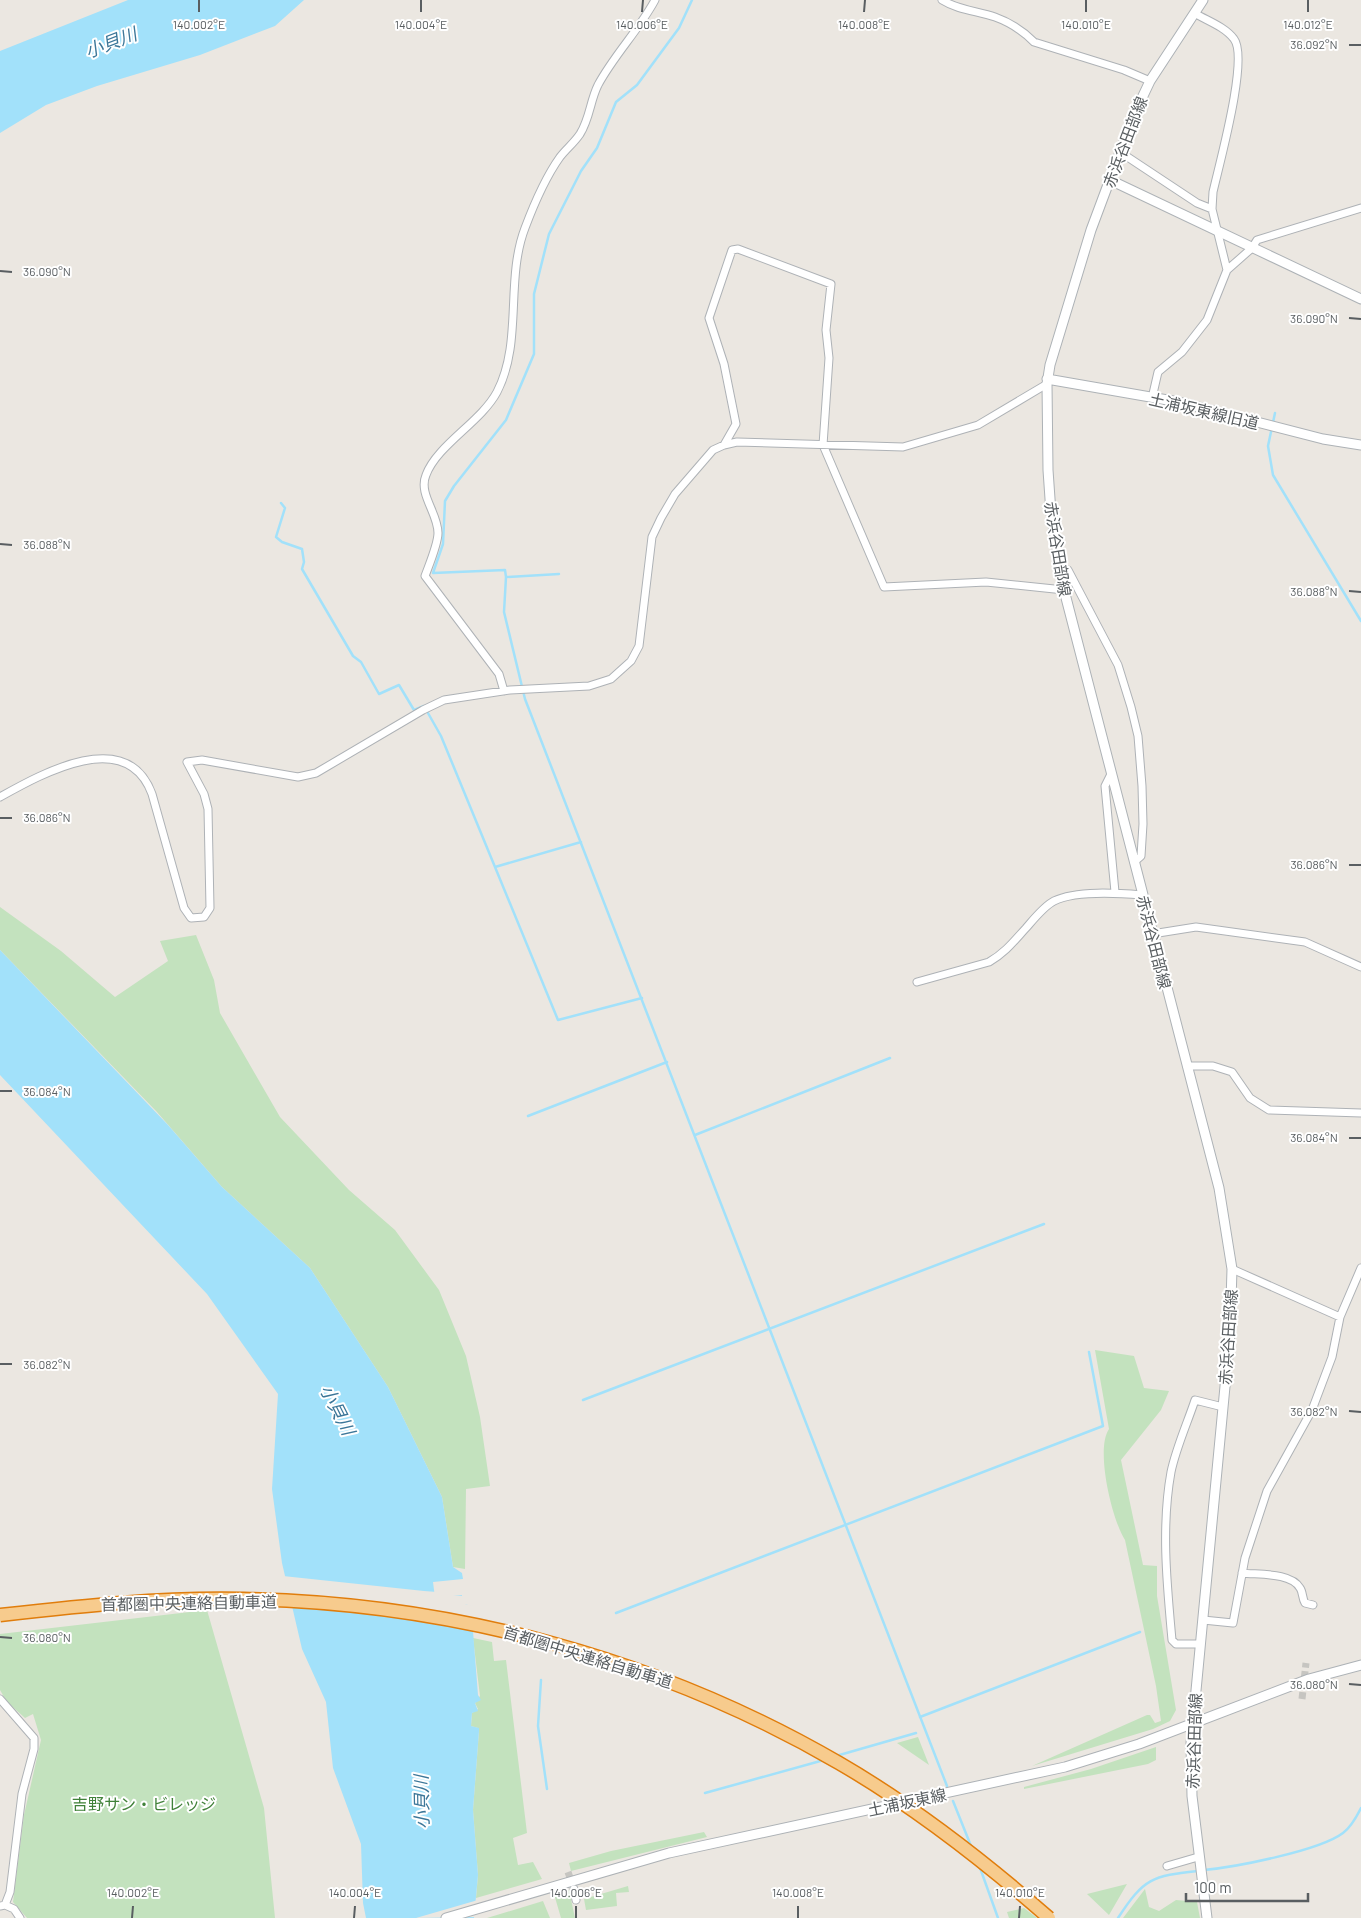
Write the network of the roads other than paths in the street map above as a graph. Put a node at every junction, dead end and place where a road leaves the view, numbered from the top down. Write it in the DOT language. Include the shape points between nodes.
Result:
graph roads {
  1 [pos="655,0"];
  2 [pos="942,0"];
  3 [pos="1203,0"];
  4 [pos="1196,14"];
  5 [pos="1150,81"];
  6 [pos="1120,152"];
  7 [pos="1110,180"];
  8 [pos="1361,208"];
  9 [pos="1212,209"];
  10 [pos="1216,230"];
  11 [pos="1252,248"];
  12 [pos="1227,270"];
  13 [pos="1361,299"];
  14 [pos="1047,382"];
  15 [pos="1152,398"];
  16 [pos="724,445"];
  17 [pos="1361,445"];
  18 [pos="824,446"];
  19 [pos="1059,567"];
  20 [pos="1064,590"];
  21 [pos="504,691"];
  22 [pos="1111,774"];
  23 [pos="0,796"];
  24 [pos="1134,862"];
  25 [pos="1115,892"];
  26 [pos="1142,895"];
  27 [pos="1152,934"];
  28 [pos="1361,967"];
  29 [pos="917,982"];
  30 [pos="1187,1066"];
  31 [pos="1361,1113"];
  32 [pos="1361,1268"];
  33 [pos="1232,1269"];
  34 [pos="1340,1317"];
  35 [pos="1223,1407"];
  36 [pos="1242,1573"];
  37 [pos="1314,1605"];
  38 [pos="0,1614"];
  39 [pos="1202,1620"];
  40 [pos="1200,1644"];
  41 [pos="1361,1665"];
  42 [pos="0,1699"];
  43 [pos="1193,1723"];
  44 [pos="1198,1857"];
  45 [pos="1167,1866"];
  46 [pos="574,1889"];
  47 [pos="576,1900"];
  48 [pos="2,1905"];
  49 [pos="20,1918"];
  50 [pos="446,1918"];
  51 [pos="1049,1918"];
  52 [pos="1208,1918"];
  1 -- 21 [label="street" via="598,86 591,113 545,182 524,230 514,282 510,348 496,393 473,423 435,459 425,476 424,493 438,533 425,576 499,674"];
  2 -- 5 [label="street" via="949,5 995,17 1025,33 1034,42"];
  3 -- 4 [label="main road, 赤浜谷田部線"];
  4 -- 5 [label="main road, 赤浜谷田部線"];
  4 -- 9 [label="street" via="1224,29 1235,40 1239,63"];
  5 -- 6 [label="main road, 赤浜谷田部線"];
  6 -- 7 [label="main road, 赤浜谷田部線"];
  6 -- 9 [label="street" via="1197,203"];
  7 -- 10 [label="main road"];
  7 -- 14 [label="main road, 赤浜谷田部線" via="1068,300"];
  8 -- 11 [label="street" via="1272,234 1257,240"];
  9 -- 10 [label="street"];
  10 -- 11 [label="main road"];
  10 -- 12 [label="street"];
  11 -- 12 [label="street"];
  11 -- 13 [label="main road"];
  12 -- 15 [label="street" via="1207,320 1182,352 1158,372"];
  14 -- 15 [label="main road, 土浦坂東線旧道"];
  14 -- 18 [label="street" via="978,425 929,440 903,447"];
  14 -- 19 [label="main road, 赤浜谷田部線" via="1048,479"];
  15 -- 17 [label="main road, 土浦坂東線旧道" via="1199,406 1323,439"];
  16 -- 18 [label="street" via="737,442"];
  16 -- 18 [label="street" via="736,424 724,364 710,318 732,250 738,249 831,284 826,330 829,358"];
  16 -- 21 [label="street" via="713,450 675,494 652,537 639,646 630,661 611,679 589,686"];
  18 -- 20 [label="street" via="884,588 986,582"];
  19 -- 20 [label="main road, 赤浜谷田部線"];
  19 -- 24 [label="street" via="1068,570 1118,665 1131,707 1138,736 1144,824 1141,856"];
  20 -- 22 [label="main road, 赤浜谷田部線"];
  21 -- 23 [label="street" via="444,700 306,777 202,760 187,762 208,809 210,908 198,919 191,918 184,908 148,781 137,768 126,762 92,758 54,768"];
  22 -- 24 [label="main road, 赤浜谷田部線"];
  22 -- 25 [label="street" via="1105,786"];
  24 -- 26 [label="main road, 赤浜谷田部線"];
  25 -- 26 [label="street"];
  25 -- 29 [label="street" via="1070,896 1053,901 1012,946 989,962"];
  26 -- 27 [label="main road, 赤浜谷田部線"];
  27 -- 28 [label="street" via="1196,927 1305,942"];
  27 -- 30 [label="main road, 赤浜谷田部線"];
  30 -- 31 [label="street" via="1213,1066 1232,1072 1250,1098 1269,1110"];
  30 -- 33 [label="main road, 赤浜谷田部線" via="1219,1188"];
  32 -- 34 [label="street"];
  33 -- 34 [label="street"];
  33 -- 35 [label="main road, 赤浜谷田部線"];
  34 -- 36 [label="street" via="1332,1357 1312,1410 1267,1491"];
  35 -- 39 [label="main road, 赤浜谷田部線"];
  35 -- 40 [label="street" via="1196,1400 1171,1474 1166,1537 1172,1640 1176,1644"];
  36 -- 37 [label="street" via="1294,1581 1305,1603"];
  36 -- 39 [label="street" via="1233,1623"];
  38 -- 51 [label="highway, 首都圏中央連絡自動車道, bridge" via="179,1600 305,1601 436,1616 553,1643 674,1683 729,1707 840,1764 943,1832 994,1870"];
  39 -- 40 [label="main road, 赤浜谷田部線"];
  40 -- 43 [label="main road, 赤浜谷田部線"];
  41 -- 43 [label="main road, 土浦坂東線" via="1300,1682"];
  42 -- 48 [label="street" via="34,1738 22,1794 10,1892"];
  43 -- 44 [label="main road, 赤浜谷田部線" via="1191,1783"];
  43 -- 50 [label="main road, 土浦坂東線" via="1065,1767 669,1853"];
  44 -- 45 [label="street"];
  44 -- 52 [label="main road, 赤浜谷田部線"];
  46 -- 47 [label="street"];
  48 -- 49 [label="street" via="14,1909"];
}
